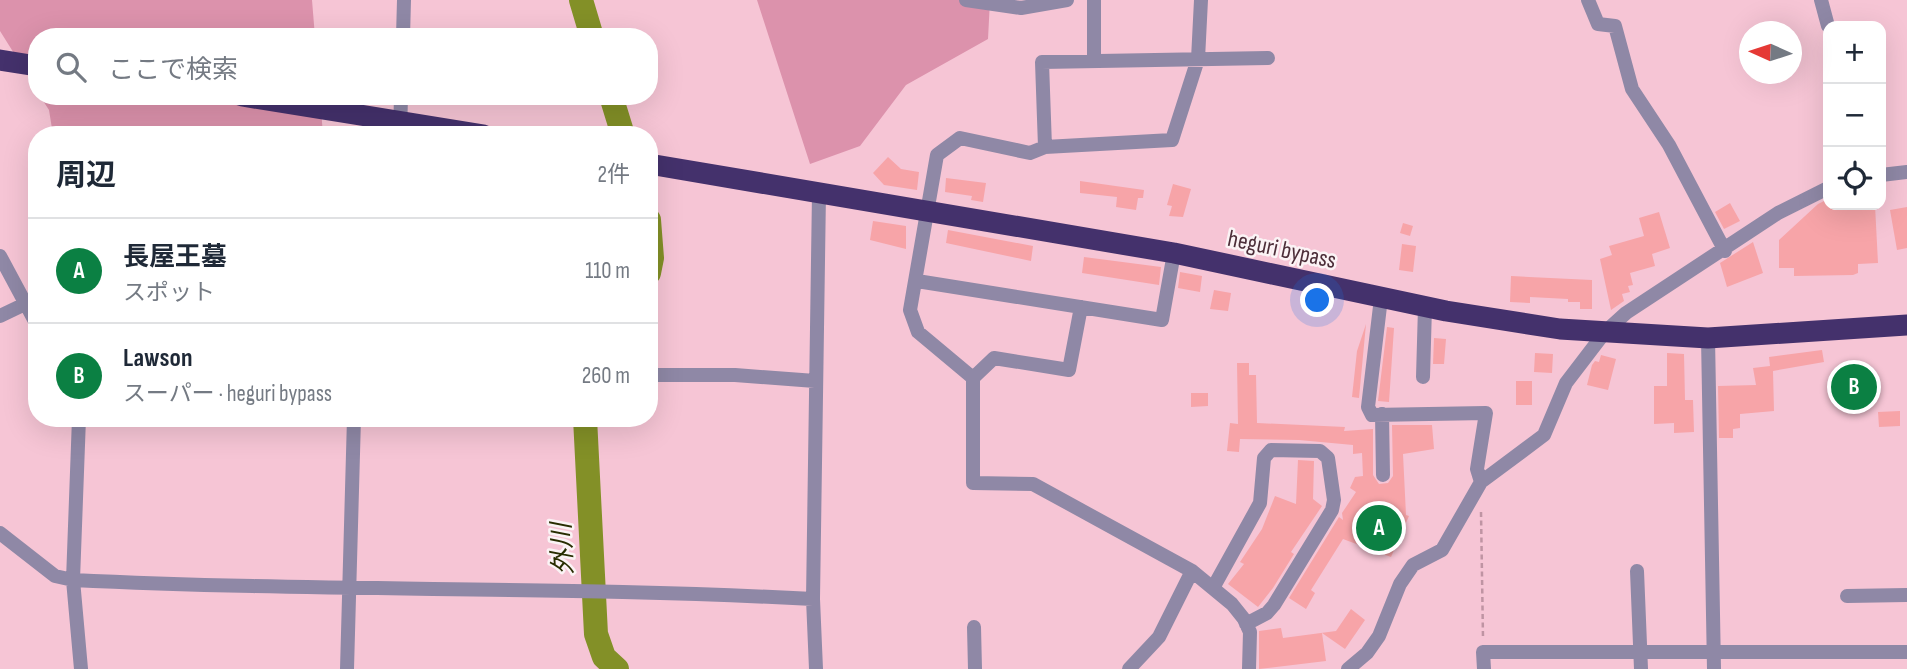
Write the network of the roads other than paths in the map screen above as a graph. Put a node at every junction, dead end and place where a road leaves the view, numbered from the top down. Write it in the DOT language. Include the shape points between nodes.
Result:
graph roads {
  1 [pos="404,0"];
  2 [pos="966,0"];
  3 [pos="1067,0"];
  4 [pos="1094,0"];
  5 [pos="1201,0"];
  6 [pos="1588,0"];
  7 [pos="1821,0"];
  8 [pos="1018,4"];
  9 [pos="1827,21"];
  10 [pos="403,28"];
  11 [pos="1268,58"];
  12 [pos="1198,59"];
  13 [pos="0,60"];
  14 [pos="1094,61"];
  15 [pos="28,65"];
  16 [pos="288,105"];
  17 [pos="401,105"];
  18 [pos="396,126"];
  19 [pos="401,126"];
  20 [pos="1045,147"];
  21 [pos="658,165"];
  22 [pos="1907,172"];
  23 [pos="1886,174"];
  24 [pos="1823,190"];
  25 [pos="819,193"];
  26 [pos="929,212"];
  27 [pos="1725,251"];
  28 [pos="1174,253"];
  29 [pos="0,256"];
  30 [pos="917,281"];
  31 [pos="1381,298"];
  32 [pos="25,304"];
  33 [pos="1081,307"];
  34 [pos="1425,307"];
  35 [pos="28,309"];
  36 [pos="0,316"];
  37 [pos="1907,325"];
  38 [pos="1605,332"];
  39 [pos="1707,338"];
  40 [pos="658,375"];
  41 [pos="1423,377"];
  42 [pos="973,379"];
  43 [pos="815,381"];
  44 [pos="1382,414"];
  45 [pos="79,427"];
  46 [pos="354,427"];
  47 [pos="1383,475"];
  48 [pos="1481,482"];
  49 [pos="0,533"];
  50 [pos="1637,571"];
  51 [pos="1192,572"];
  52 [pos="74,580"];
  53 [pos="350,588"];
  54 [pos="1213,588"];
  55 [pos="1907,595"];
  56 [pos="1847,596"];
  57 [pos="813,599"];
  58 [pos="1246,624"];
  59 [pos="974,627"];
  60 [pos="1714,651"];
  61 [pos="1640,652"];
  62 [pos="1907,652"];
  63 [pos="81,669"];
  64 [pos="347,669"];
  65 [pos="816,669"];
  66 [pos="975,669"];
  67 [pos="1129,669"];
  68 [pos="1249,669"];
  69 [pos="1348,669"];
  70 [pos="1484,669"];
  71 [pos="1641,669"];
  72 [pos="1714,669"];
  1 -- 10 [label="street"];
  2 -- 8 [label="street"];
  3 -- 8 [label="street"];
  4 -- 14 [label="street"];
  5 -- 12 [label="street"];
  6 -- 27 [label="street" via="1598,24 1615,26 1632,89 1669,145"];
  7 -- 9 [label="street"];
  11 -- 12 [label="street"];
  12 -- 14 [label="street"];
  12 -- 20 [label="street" via="1172,140"];
  13 -- 15 [label="highway"];
  14 -- 20 [label="street" via="1042,62"];
  16 -- 18 [label="highway"];
  17 -- 19 [label="street"];
  20 -- 26 [label="street" via="1031,153 960,138 937,155"];
  21 -- 25 [label="highway, heguri bypass"];
  22 -- 23 [label="street"];
  24 -- 27 [label="street" via="1778,213"];
  25 -- 26 [label="highway, heguri bypass"];
  25 -- 43 [label="street"];
  26 -- 28 [label="highway, heguri bypass"];
  26 -- 30 [label="street"];
  27 -- 38 [label="street" via="1626,313"];
  28 -- 31 [label="highway, heguri bypass"];
  28 -- 33 [label="street" via="1162,320"];
  29 -- 32 [label="street"];
  30 -- 33 [label="street"];
  30 -- 42 [label="street" via="910,310 918,332"];
  31 -- 34 [label="highway, heguri bypass"];
  31 -- 44 [label="street" via="1368,407 1372,415"];
  32 -- 35 [label="street"];
  32 -- 36 [label="street"];
  33 -- 42 [label="street" via="1069,370 994,358"];
  34 -- 38 [label="highway, heguri bypass"];
  34 -- 41 [label="street"];
  37 -- 39 [label="highway, heguri bypass"];
  38 -- 39 [label="highway, heguri bypass"];
  38 -- 48 [label="street" via="1566,383 1544,435"];
  39 -- 60 [label="street"];
  40 -- 43 [label="street"];
  42 -- 51 [label="street" via="973,483 1033,484"];
  43 -- 57 [label="street"];
  44 -- 47 [label="street"];
  44 -- 48 [label="street" via="1486,413 1477,469"];
  45 -- 52 [label="street"];
  46 -- 53 [label="street"];
  48 -- 69 [label="street" via="1442,550 1413,565 1378,636"];
  49 -- 52 [label="street" via="55,576"];
  50 -- 61 [label="street"];
  51 -- 54 [label="street"];
  51 -- 67 [label="street" via="1159,637"];
  52 -- 53 [label="street"];
  52 -- 63 [label="street"];
  53 -- 57 [label="street"];
  53 -- 64 [label="street"];
  54 -- 58 [label="street"];
  54 -- 58 [label="street" via="1260,503 1264,458 1270,450 1320,451 1328,458 1332,509 1273,605"];
  55 -- 56 [label="street"];
  57 -- 65 [label="street"];
  58 -- 68 [label="street"];
  59 -- 66 [label="street"];
  60 -- 61 [label="street"];
  60 -- 62 [label="street"];
  60 -- 72 [label="street"];
  61 -- 70 [label="street" via="1483,652"];
  61 -- 71 [label="street"];
}
